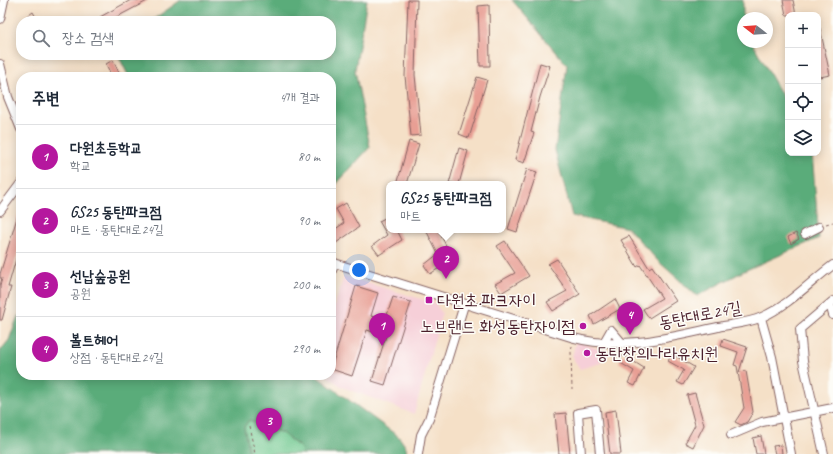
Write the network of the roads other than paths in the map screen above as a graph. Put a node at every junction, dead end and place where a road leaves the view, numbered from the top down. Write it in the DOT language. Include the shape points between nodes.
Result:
graph roads {
  1 [pos="4,0"];
  2 [pos="0,19"];
  3 [pos="0,64"];
  4 [pos="16,117"];
  5 [pos="16,190"];
  6 [pos="0,211"];
  7 [pos="819,227"];
  8 [pos="805,234"];
  9 [pos="336,264"];
  10 [pos="833,265"];
  11 [pos="832,303"];
  12 [pos="464,305"];
  13 [pos="833,315"];
  14 [pos="761,318"];
  15 [pos="603,344"];
  16 [pos="623,344"];
  17 [pos="833,408"];
  18 [pos="813,412"];
  19 [pos="784,417"];
  20 [pos="731,435"];
  21 [pos="418,454"];
  22 [pos="582,454"];
  23 [pos="600,454"];
  24 [pos="791,454"];
  25 [pos="824,454"];
  1 -- 2 [label="street"];
  3 -- 4 [label="street"];
  5 -- 6 [label="street"];
  7 -- 8 [label="street"];
  9 -- 12 [label="street, 동탄대로24길"];
  10 -- 14 [label="street, 동탄대로24길" via="797,295"];
  11 -- 13 [label="street"];
  11 -- 18 [label="street" via="800,329"];
  12 -- 15 [label="street, 동탄대로24길" via="574,338"];
  12 -- 21 [label="street" via="429,419 421,435"];
  14 -- 16 [label="street, 동탄대로24길"];
  14 -- 19 [label="street"];
  15 -- 16 [label="street, 동탄대로24길"];
  15 -- 16 [label="street" via="611,330"];
  17 -- 18 [label="street"];
  18 -- 19 [label="street"];
  18 -- 25 [label="street"];
  19 -- 20 [label="street" via="762,422"];
  19 -- 24 [label="street"];
  22 -- 23 [label="street" via="578,413 596,410"];
}
